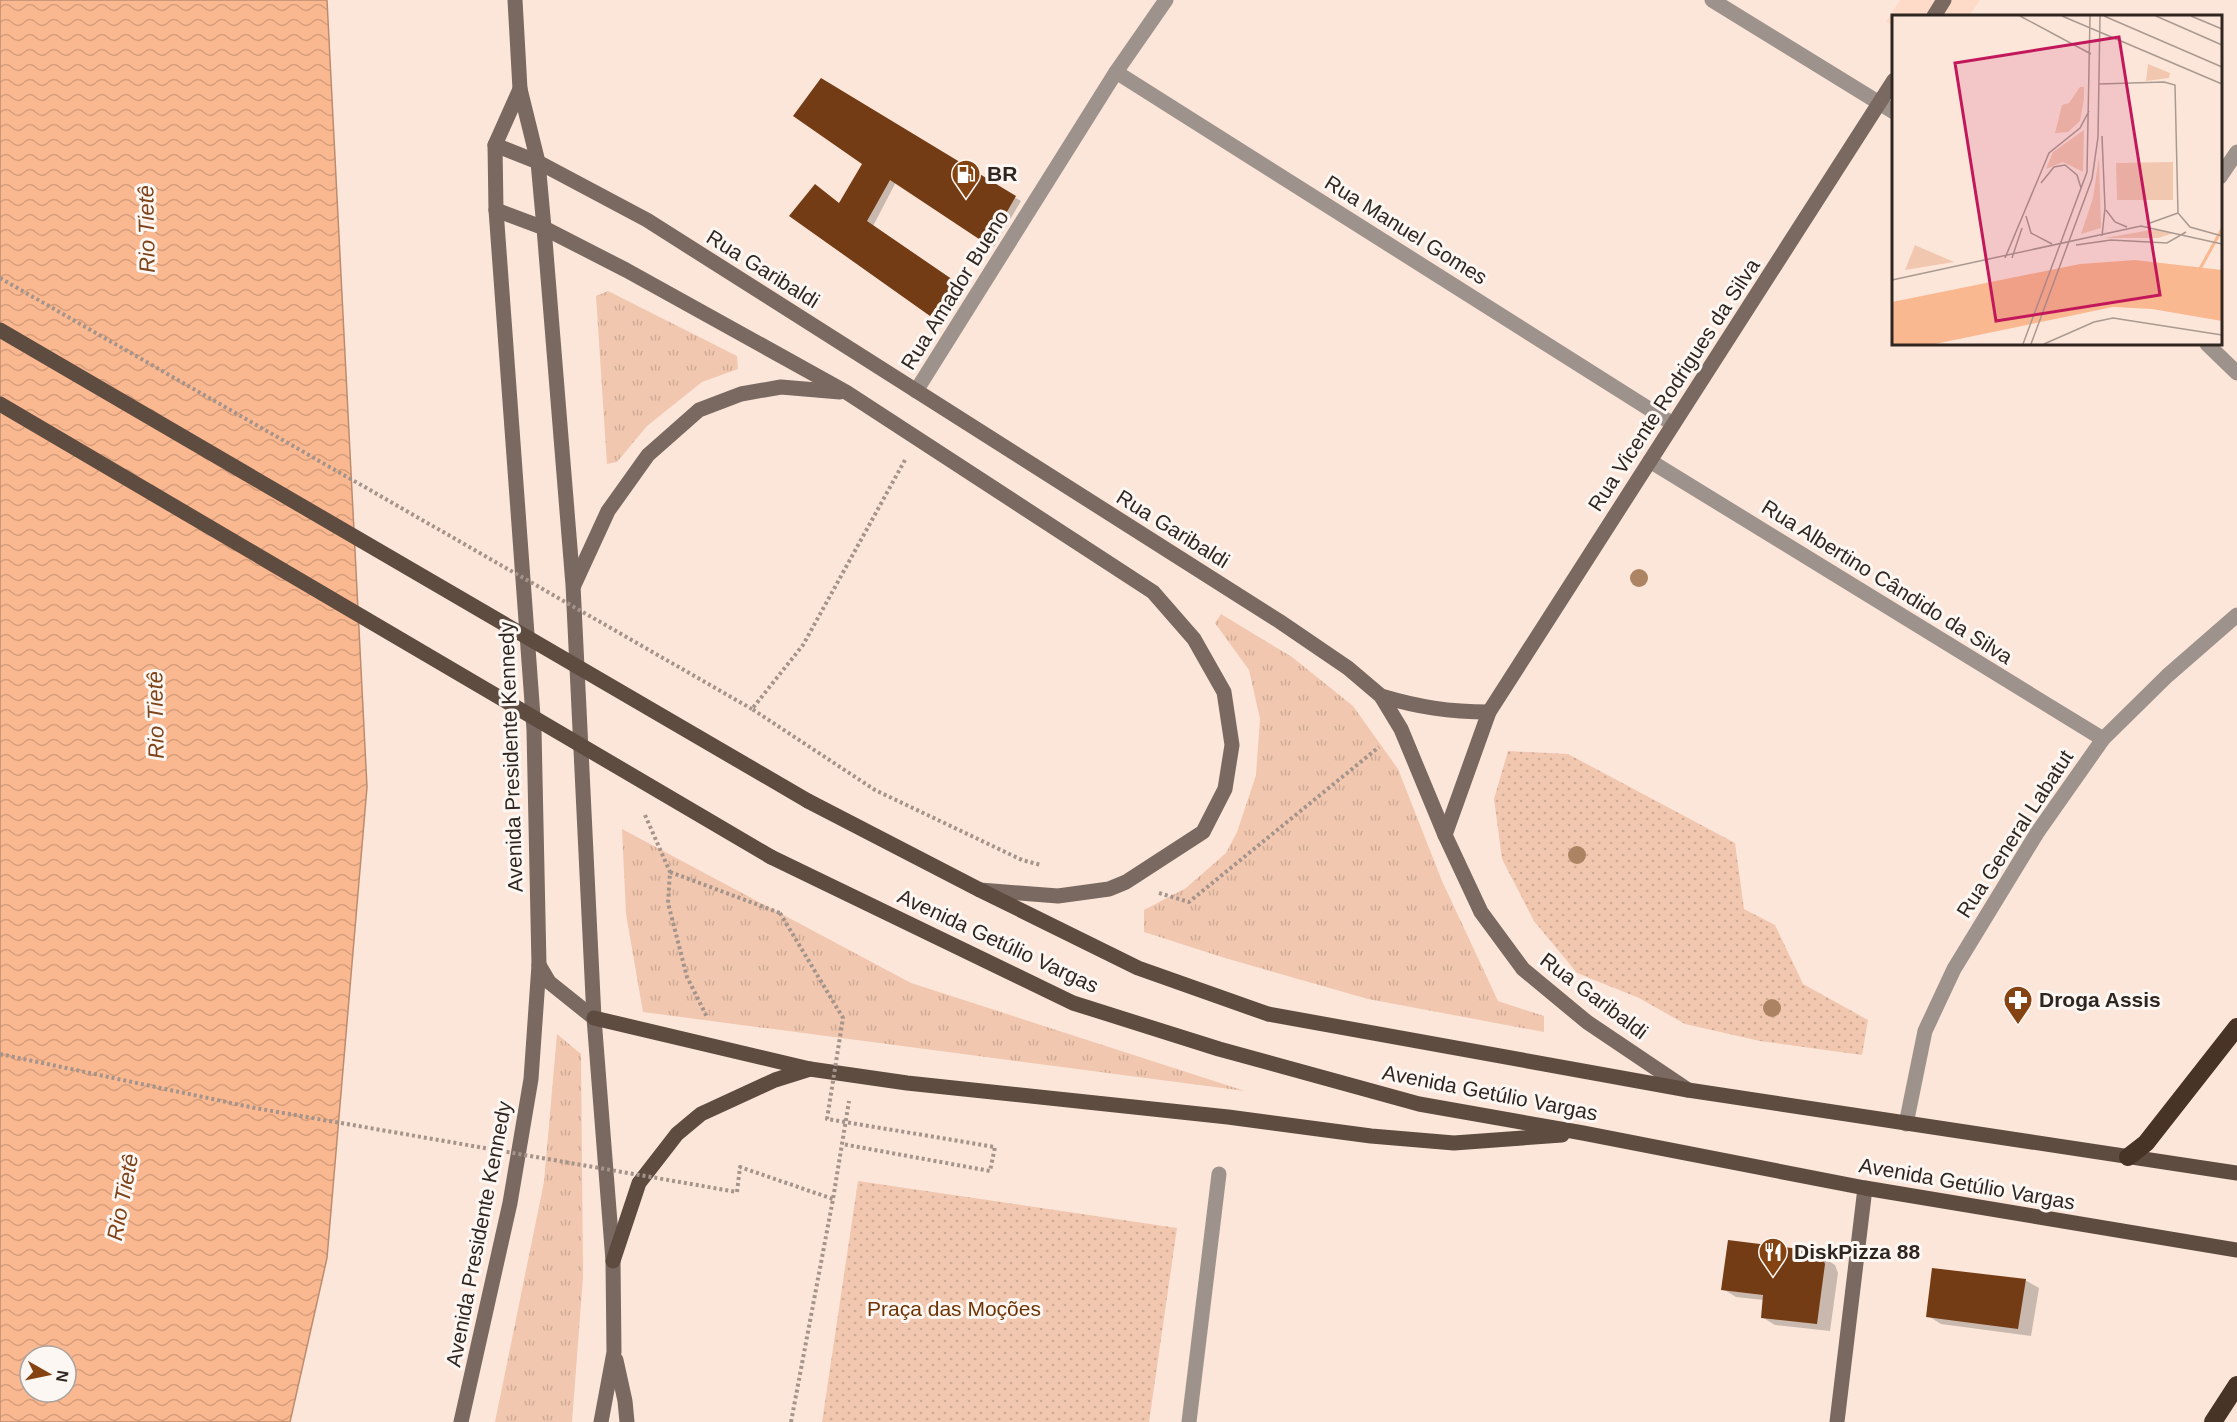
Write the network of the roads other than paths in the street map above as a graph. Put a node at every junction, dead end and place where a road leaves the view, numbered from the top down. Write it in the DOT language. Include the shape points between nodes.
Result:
graph roads {
  1 [pos="515,0"];
  2 [pos="1166,0"];
  3 [pos="1712,0"];
  4 [pos="1944,0"];
  5 [pos="1935,15"];
  6 [pos="1116,72"];
  7 [pos="1892,82"];
  8 [pos="520,89"];
  9 [pos="1880,103"];
  10 [pos="1892,111"];
  11 [pos="495,145"];
  12 [pos="2237,152"];
  13 [pos="537,162"];
  14 [pos="2222,174"];
  15 [pos="496,210"];
  16 [pos="544,228"];
  17 [pos="0,330"];
  18 [pos="2208,345"];
  19 [pos="2237,372"];
  20 [pos="916,391"];
  21 [pos="846,392"];
  22 [pos="0,404"];
  23 [pos="1673,424"];
  24 [pos="1650,461"];
  25 [pos="573,585"];
  26 [pos="2237,615"];
  27 [pos="1381,696"];
  28 [pos="1489,712"];
  29 [pos="2103,739"];
  30 [pos="1445,835"];
  31 [pos="980,890"];
  32 [pos="539,965"];
  33 [pos="594,1018"];
  34 [pos="2237,1028"];
  35 [pos="810,1069"];
  36 [pos="1688,1090"];
  37 [pos="1906,1124"];
  38 [pos="1583,1133"];
  39 [pos="2128,1157"];
  40 [pos="2237,1173"];
  41 [pos="1219,1174"];
  42 [pos="1865,1188"];
  43 [pos="2237,1250"];
  44 [pos="613,1261"];
  45 [pos="614,1352"];
  46 [pos="2237,1385"];
  47 [pos="461,1422"];
  48 [pos="601,1422"];
  49 [pos="627,1422"];
  50 [pos="1189,1422"];
  51 [pos="1837,1422"];
  52 [pos="2213,1422"];
  1 -- 8 [label="main road, Avenida Presidente Kennedy"];
  2 -- 6 [label="street, Rua Amador Bueno"];
  3 -- 9 [label="street"];
  4 -- 5 [label="main road"];
  6 -- 20 [label="street, Rua Amador Bueno"];
  6 -- 23 [label="street, Rua Manuel Gomes"];
  7 -- 9 [label="main road, Rua Vicente Rodrigues da Silva"];
  8 -- 11 [label="main road, Avenida Presidente Kennedy"];
  8 -- 13 [label="main road, Avenida Presidente Kennedy"];
  9 -- 10 [label="street"];
  9 -- 23 [label="main road, Rua Vicente Rodrigues da Silva"];
  11 -- 13 [label="main road, Rua Garibaldi"];
  11 -- 15 [label="main road, Avenida Presidente Kennedy"];
  12 -- 14 [label="street"];
  13 -- 16 [label="main road, Avenida Presidente Kennedy"];
  13 -- 20 [label="main road, Rua Garibaldi" via="647,220"];
  15 -- 16 [label="main road"];
  15 -- 32 [label="main road, Avenida Presidente Kennedy" via="534,730"];
  16 -- 21 [label="main road"];
  16 -- 25 [label="main road, Avenida Presidente Kennedy"];
  17 -- 31 [label="main road, Avenida Getúlio Vargas, bridge" via="808,801"];
  18 -- 19 [label="street"];
  20 -- 27 [label="main road, Rua Garibaldi" via="1279,621 1348,668"];
  21 -- 25 [label="main road" via="781,387 741,394 699,410 648,454 608,511"];
  21 -- 31 [label="main road" via="1153,592 1194,639 1224,692 1232,745 1225,789 1203,832 1109,889 1058,896"];
  22 -- 38 [label="main road, Avenida Getúlio Vargas, bridge" via="771,857 1073,1003 1419,1104"];
  23 -- 24 [label="main road, Rua Vicente Rodrigues da Silva"];
  24 -- 28 [label="main road, Rua Vicente Rodrigues da Silva"];
  24 -- 29 [label="street, Rua Albertino Cândido da Silva"];
  25 -- 33 [label="main road, Avenida Presidente Kennedy"];
  26 -- 29 [label="street, Rua General Labatut"];
  27 -- 28 [label="main road" via="1426,708"];
  27 -- 30 [label="main road, Rua Garibaldi" via="1401,729"];
  28 -- 30 [label="main road, Rua Vicente Rodrigues da Silva"];
  29 -- 37 [label="street, Rua General Labatut" via="2037,833 1954,969 1925,1031"];
  30 -- 36 [label="main road, Rua Garibaldi" via="1481,912 1523,969 1587,1022"];
  31 -- 36 [label="main road, Avenida Getúlio Vargas" via="1138,968 1268,1014"];
  32 -- 33 [label="main road" via="549,982"];
  32 -- 47 [label="main road, Avenida Presidente Kennedy" via="531,1079 510,1203"];
  33 -- 35 [label="main road"];
  33 -- 44 [label="main road, Avenida Presidente Kennedy"];
  34 -- 39 [label="highway" via="2146,1143"];
  35 -- 38 [label="main road" via="1454,1143"];
  35 -- 44 [label="main road" via="775,1080 701,1114 677,1134 639,1183"];
  36 -- 37 [label="main road, Avenida Getúlio Vargas"];
  37 -- 39 [label="main road, Avenida Getúlio Vargas"];
  38 -- 42 [label="main road, Avenida Getúlio Vargas"];
  39 -- 40 [label="main road, Avenida Getúlio Vargas"];
  41 -- 50 [label="street"];
  42 -- 43 [label="main road, Avenida Getúlio Vargas"];
  42 -- 51 [label="main road"];
  44 -- 45 [label="main road, Avenida Presidente Kennedy"];
  45 -- 48 [label="main road, Avenida Presidente Kennedy"];
  45 -- 49 [label="main road"];
  46 -- 52 [label="highway"];
}
